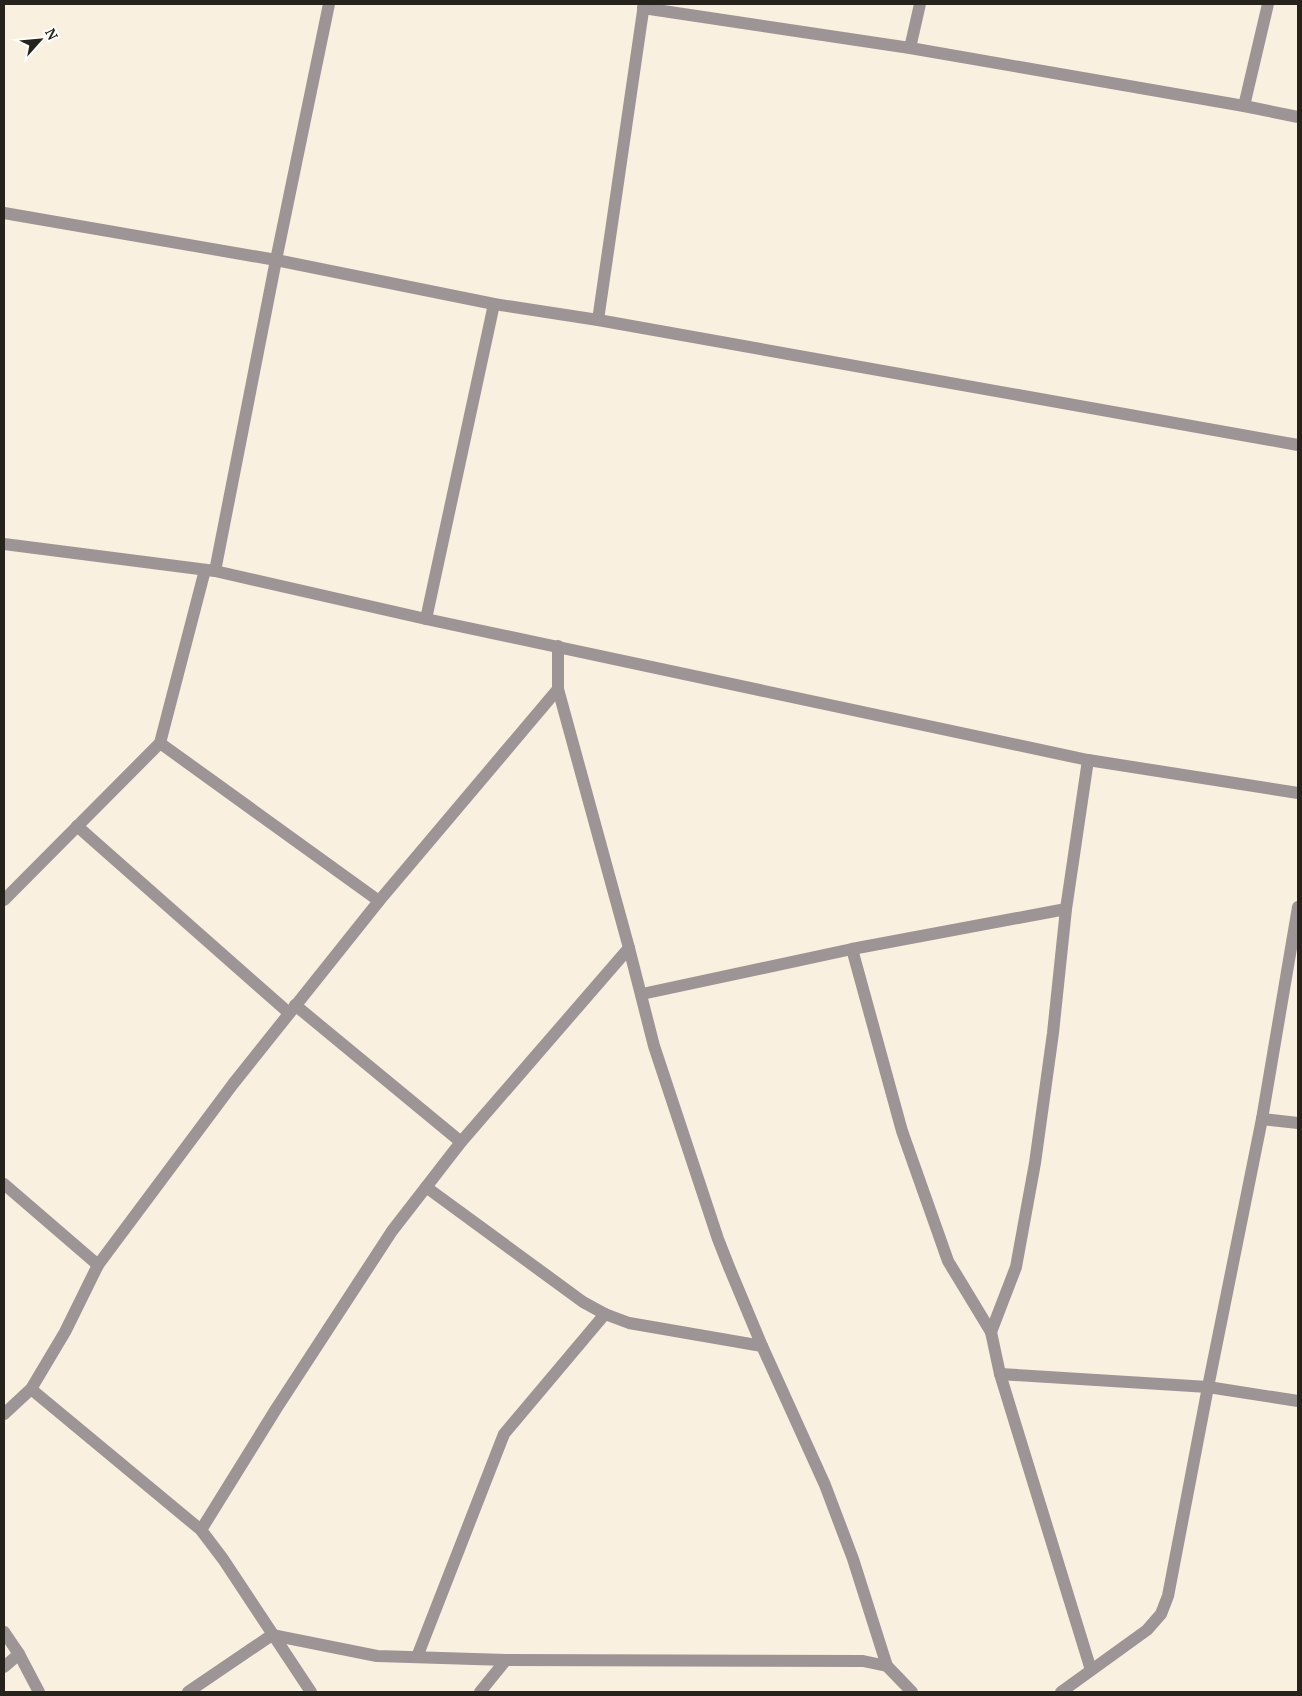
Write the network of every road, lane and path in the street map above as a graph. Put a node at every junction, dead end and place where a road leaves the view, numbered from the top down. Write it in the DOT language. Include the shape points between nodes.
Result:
graph roads {
  1 [pos="329,4"];
  2 [pos="920,4"];
  3 [pos="1268,4"];
  4 [pos="644,6"];
  5 [pos="910,48"];
  6 [pos="1244,106"];
  7 [pos="1298,117"];
  8 [pos="4,213"];
  9 [pos="276,260"];
  10 [pos="494,304"];
  11 [pos="598,320"];
  12 [pos="1298,444"];
  13 [pos="4,544"];
  14 [pos="210,571"];
  15 [pos="426,619"];
  16 [pos="558,646"];
  17 [pos="558,690"];
  18 [pos="160,743"];
  19 [pos="1088,760"];
  20 [pos="1298,793"];
  21 [pos="77,826"];
  22 [pos="4,900"];
  23 [pos="379,901"];
  24 [pos="1066,908"];
  25 [pos="1298,908"];
  26 [pos="629,948"];
  27 [pos="852,949"];
  28 [pos="642,994"];
  29 [pos="292,1009"];
  30 [pos="1262,1118"];
  31 [pos="1298,1123"];
  32 [pos="461,1142"];
  33 [pos="4,1184"];
  34 [pos="426,1187"];
  35 [pos="98,1265"];
  36 [pos="605,1314"];
  37 [pos="991,1332"];
  38 [pos="762,1346"];
  39 [pos="1000,1374"];
  40 [pos="1208,1387"];
  41 [pos="31,1389"];
  42 [pos="1298,1401"];
  43 [pos="4,1414"];
  44 [pos="201,1530"];
  45 [pos="4,1632"];
  46 [pos="272,1635"];
  47 [pos="19,1654"];
  48 [pos="417,1657"];
  49 [pos="506,1660"];
  50 [pos="887,1666"];
  51 [pos="4,1667"];
  52 [pos="1092,1670"];
  53 [pos="40,1692"];
  54 [pos="188,1692"];
  55 [pos="311,1692"];
  56 [pos="480,1692"];
  57 [pos="912,1692"];
  58 [pos="1061,1692"];
  1 -- 9 [label="street"];
  2 -- 5 [label="street"];
  3 -- 6 [label="street"];
  4 -- 5 [label="street"];
  4 -- 11 [label="street"];
  5 -- 6 [label="street"];
  6 -- 7 [label="street"];
  8 -- 9 [label="street"];
  9 -- 10 [label="street"];
  9 -- 14 [label="street"];
  10 -- 11 [label="street"];
  10 -- 15 [label="street"];
  11 -- 12 [label="street"];
  13 -- 14 [label="street"];
  14 -- 15 [label="street"];
  14 -- 18 [label="street"];
  15 -- 16 [label="street"];
  16 -- 17 [label="street"];
  16 -- 19 [label="street"];
  17 -- 23 [label="street"];
  17 -- 26 [label="street"];
  18 -- 21 [label="street"];
  18 -- 23 [label="street"];
  19 -- 20 [label="street"];
  19 -- 24 [label="street"];
  21 -- 22 [label="street"];
  21 -- 29 [label="street"];
  23 -- 29 [label="street"];
  24 -- 27 [label="street"];
  24 -- 37 [label="street" via="1053,1034 1028,1201 1016,1267"];
  25 -- 30 [label="street"];
  26 -- 28 [label="street"];
  26 -- 32 [label="street"];
  27 -- 28 [label="street"];
  27 -- 37 [label="street" via="902,1131 948,1261"];
  28 -- 38 [label="street" via="654,1046 705,1200 728,1267"];
  29 -- 32 [label="street"];
  29 -- 35 [label="street"];
  30 -- 31 [label="street"];
  30 -- 40 [label="street"];
  32 -- 34 [label="street"];
  33 -- 35 [label="street"];
  34 -- 36 [label="street"];
  34 -- 44 [label="street" via="392,1231"];
  35 -- 41 [label="street"];
  36 -- 38 [label="street" via="629,1323"];
  36 -- 48 [label="street" via="504,1434"];
  37 -- 39 [label="street"];
  38 -- 50 [label="street" via="825,1485 853,1559"];
  39 -- 40 [label="street"];
  39 -- 52 [label="street"];
  40 -- 42 [label="street"];
  40 -- 52 [label="street" via="1165,1605 1148,1630"];
  41 -- 43 [label="street"];
  41 -- 44 [label="street"];
  44 -- 46 [label="street"];
  45 -- 47 [label="street"];
  46 -- 48 [label="street" via="377,1656"];
  46 -- 54 [label="street"];
  46 -- 55 [label="street"];
  47 -- 51 [label="street"];
  47 -- 53 [label="street"];
  48 -- 49 [label="street"];
  49 -- 50 [label="street" via="863,1661"];
  49 -- 56 [label="street"];
  50 -- 57 [label="street"];
  52 -- 58 [label="street"];
}
